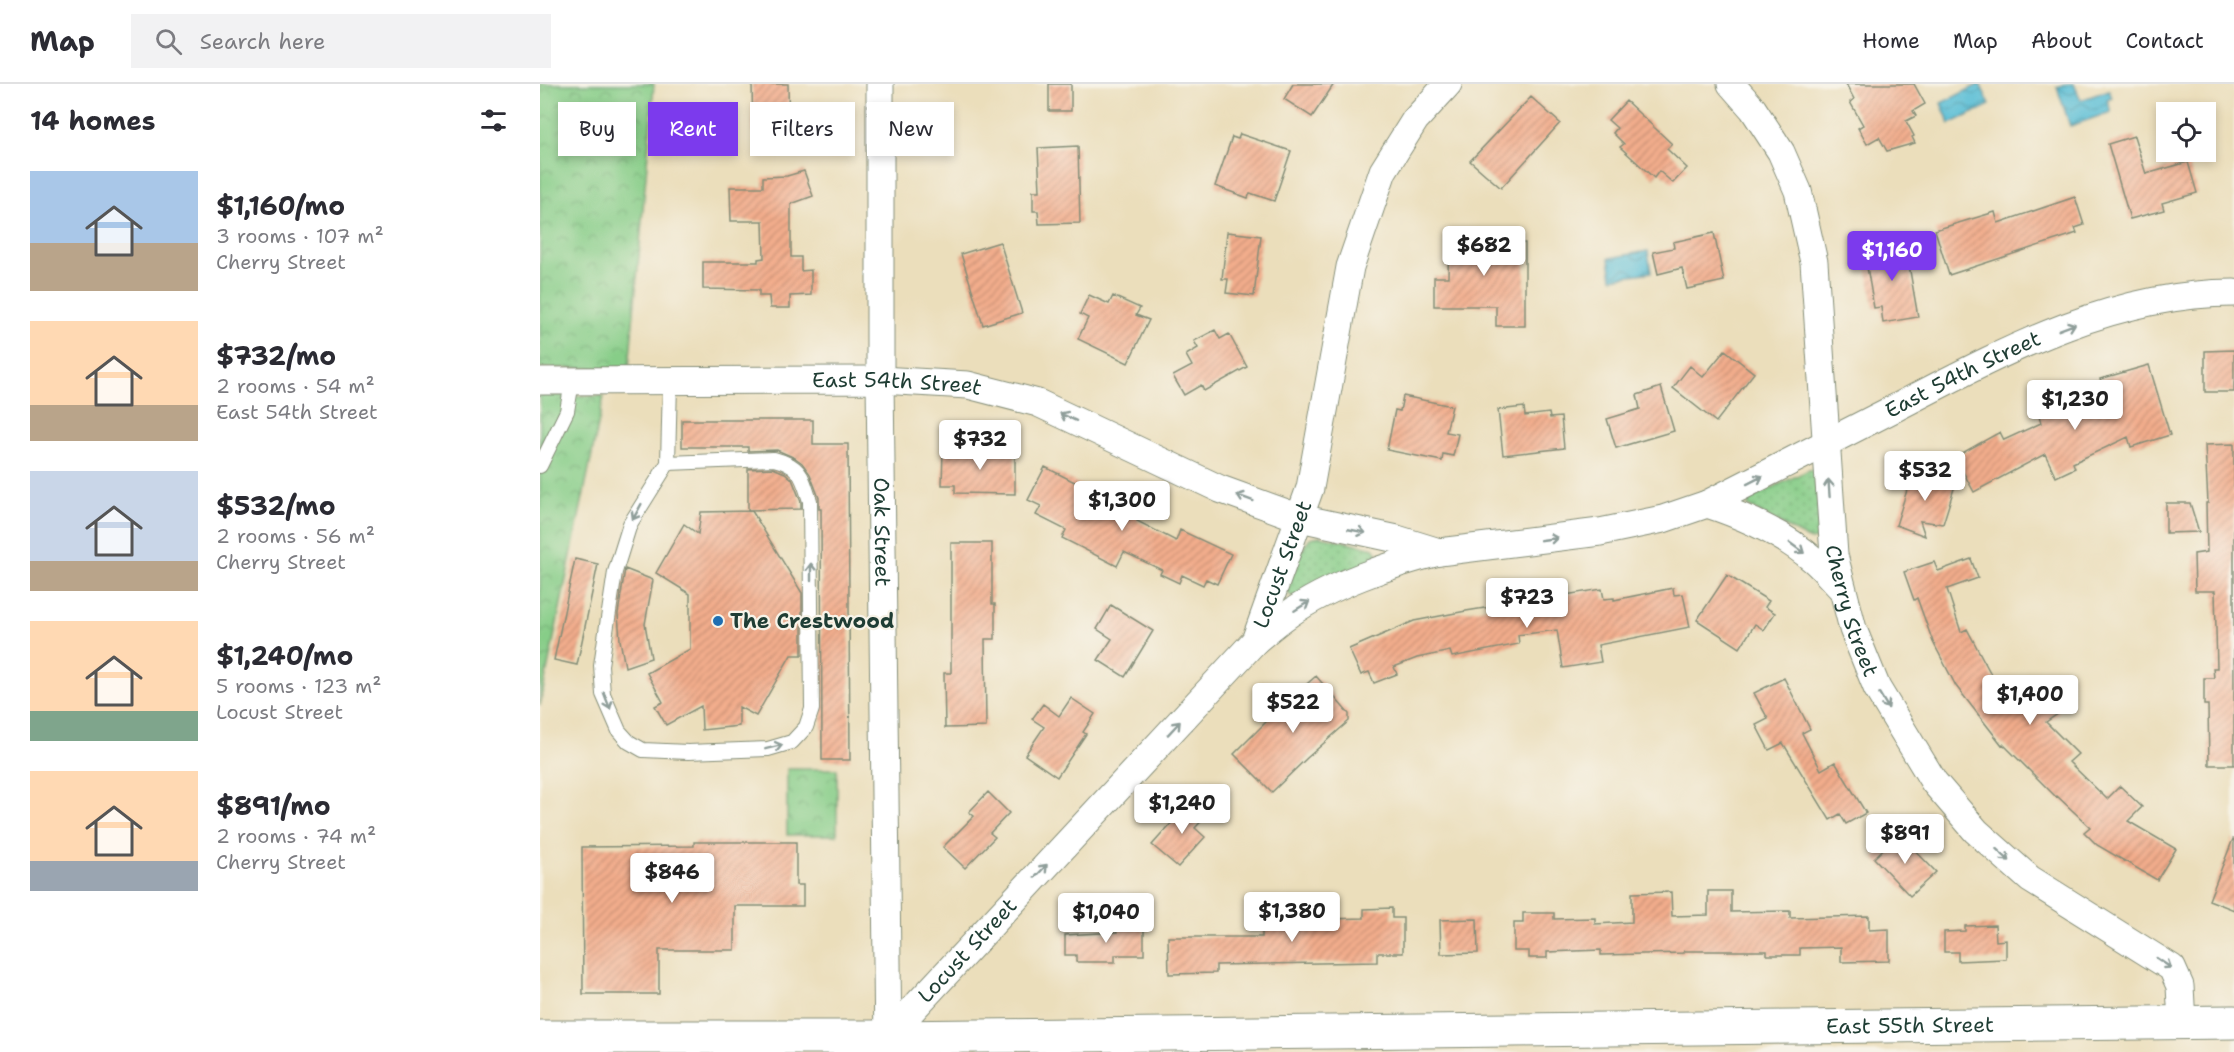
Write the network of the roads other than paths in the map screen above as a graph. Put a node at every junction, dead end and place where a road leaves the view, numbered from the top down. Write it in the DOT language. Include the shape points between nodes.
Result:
graph roads {
  1 [pos="880,84"];
  2 [pos="1448,84"];
  3 [pos="1731,84"];
  4 [pos="2234,293"];
  5 [pos="880,380"];
  6 [pos="540,381"];
  7 [pos="572,382"];
  8 [pos="670,382"];
  9 [pos="1826,444"];
  10 [pos="668,463"];
  11 [pos="540,466"];
  12 [pos="1707,504"];
  13 [pos="1300,518"];
  14 [pos="1439,552"];
  15 [pos="1841,588"];
  16 [pos="1255,641"];
  17 [pos="2234,1022"];
  18 [pos="2182,1023"];
  19 [pos="540,1037"];
  20 [pos="893,1047"];
  1 -- 5 [label="street, Oak Street"];
  2 -- 13 [label="street, Locust Street" via="1415,120 1383,171 1353,256 1310,488"];
  3 -- 9 [label="street, Cherry Street" via="1781,152 1798,190 1814,262"];
  9 -- 4 [label="street, East 54th Street, one-way" via="2009,349 2110,310 2204,293"];
  5 -- 8 [label="street, East 54th Street"];
  13 -- 5 [label="street, East 54th Street, one-way" via="1220,489 1038,403 968,385"];
  5 -- 20 [label="street, Oak Street"];
  6 -- 7 [label="street, East 54th Street"];
  7 -- 8 [label="street, East 54th Street"];
  7 -- 11 [label="lane" via="567,411"];
  8 -- 10 [label="lane"];
  12 -- 9 [label="street, East 54th Street, one-way"];
  15 -- 9 [label="street, Cherry Street, one-way" via="1834,555"];
  10 -- 10 [label="lane, one-way" via="630,524 615,572 601,665 603,694 619,731 643,750 768,749 792,742 806,727 812,710 810,501 801,474 790,463 774,459"];
  14 -- 12 [label="street, East 54th Street, one-way" via="1599,532 1663,519"];
  12 -- 15 [label="street, one-way" via="1786,540 1814,560"];
  13 -- 14 [label="street, East 54th Street, one-way"];
  13 -- 16 [label="street, Locust Street"];
  16 -- 14 [label="street, East 54th Street, one-way" via="1317,596"];
  15 -- 18 [label="street, Cherry Street, one-way" via="1876,688 1934,782 1976,831 2030,879 2172,968 2180,986"];
  20 -- 16 [label="street, Locust Street, one-way"];
  17 -- 18 [label="main road, East 55th Street"];
  18 -- 20 [label="main road, East 55th Street"];
  19 -- 20 [label="main road, East 55th Street"];
}
